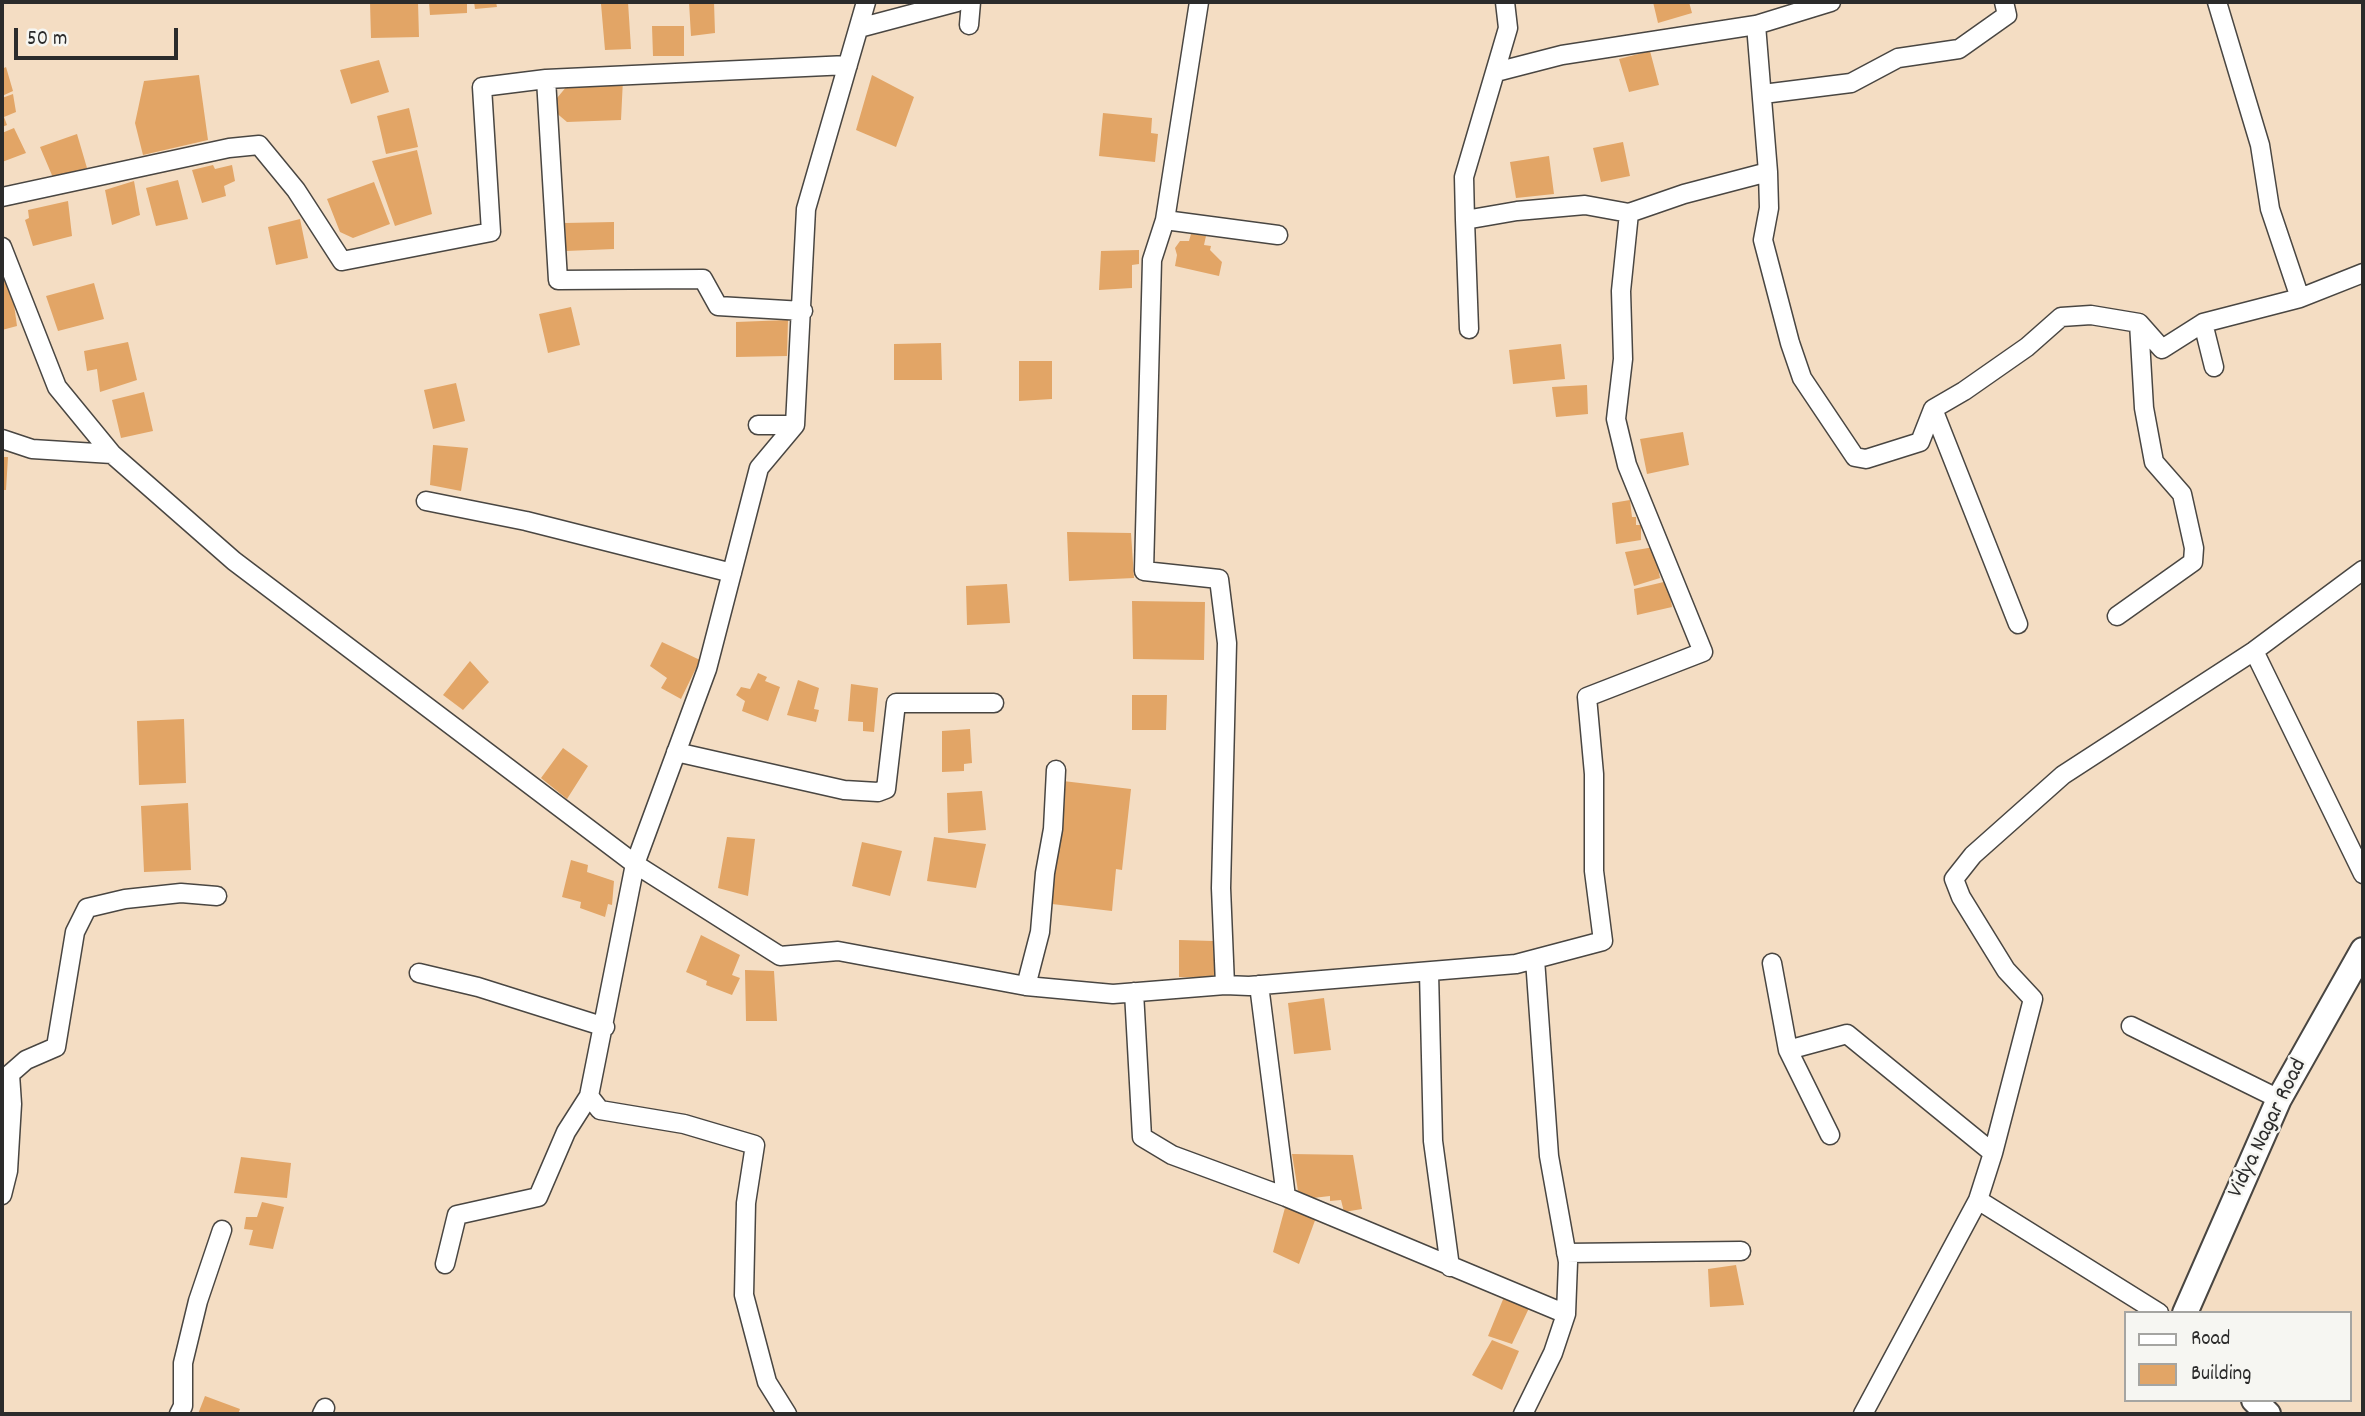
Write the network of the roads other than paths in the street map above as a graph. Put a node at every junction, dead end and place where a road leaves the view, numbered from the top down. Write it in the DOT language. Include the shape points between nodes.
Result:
graph roads {
  1 [pos="866,2"];
  2 [pos="957,2"];
  3 [pos="971,2"];
  4 [pos="1199,2"];
  5 [pos="1504,2"];
  6 [pos="1831,2"];
  7 [pos="2004,2"];
  8 [pos="2217,2"];
  9 [pos="969,25"];
  10 [pos="1756,26"];
  11 [pos="859,28"];
  12 [pos="848,65"];
  13 [pos="1496,72"];
  14 [pos="546,79"];
  15 [pos="1763,94"];
  16 [pos="1768,173"];
  17 [pos="2,197"];
  18 [pos="1629,213"];
  19 [pos="1165,220"];
  20 [pos="1465,220"];
  21 [pos="1278,235"];
  22 [pos="2,247"];
  23 [pos="2363,273"];
  24 [pos="2300,298"];
  25 [pos="803,311"];
  26 [pos="2139,323"];
  27 [pos="2203,323"];
  28 [pos="1469,329"];
  29 [pos="2214,368"];
  30 [pos="1933,409"];
  31 [pos="758,425"];
  32 [pos="795,425"];
  33 [pos="2,439"];
  34 [pos="111,454"];
  35 [pos="426,501"];
  36 [pos="2363,570"];
  37 [pos="732,573"];
  38 [pos="2117,616"];
  39 [pos="2018,624"];
  40 [pos="2254,651"];
  41 [pos="994,703"];
  42 [pos="676,752"];
  43 [pos="1056,770"];
  44 [pos="635,864"];
  45 [pos="2363,874"];
  46 [pos="217,896"];
  47 [pos="2363,950"];
  48 [pos="1535,959"];
  49 [pos="1772,963"];
  50 [pos="1429,972"];
  51 [pos="419,973"];
  52 [pos="1225,985"];
  53 [pos="1259,985"];
  54 [pos="1026,986"];
  55 [pos="1134,992"];
  56 [pos="2131,1026"];
  57 [pos="605,1027"];
  58 [pos="1788,1050"];
  59 [pos="589,1096"];
  60 [pos="2279,1098"];
  61 [pos="1830,1135"];
  62 [pos="1993,1153"];
  63 [pos="2,1195"];
  64 [pos="1286,1197"];
  65 [pos="1978,1200"];
  66 [pos="222,1230"];
  67 [pos="1741,1251"];
  68 [pos="1566,1254"];
  69 [pos="444,1264"];
  70 [pos="1451,1268"];
  71 [pos="2155,1311"];
  72 [pos="2186,1311"];
  73 [pos="1566,1314"];
  74 [pos="778,1410"];
  75 [pos="179,1414"];
  76 [pos="1523,1414"];
  77 [pos="1863,1414"];
  1 -- 11 [label="street"];
  2 -- 11 [label="street"];
  3 -- 9 [label="street"];
  4 -- 19 [label="street"];
  5 -- 13 [label="street" via="1508,28"];
  6 -- 10 [label="street"];
  7 -- 15 [label="street" via="2007,15 1959,48 1898,58 1852,83"];
  8 -- 24 [label="street" via="2260,145 2270,209"];
  10 -- 13 [label="street" via="1562,55"];
  10 -- 15 [label="street"];
  11 -- 12 [label="street"];
  12 -- 14 [label="street"];
  12 -- 25 [label="street" via="806,209"];
  13 -- 20 [label="street" via="1464,177"];
  14 -- 17 [label="street" via="482,88 491,232 342,261 296,190 259,145"];
  14 -- 25 [label="street" via="558,280 703,279 718,306"];
  15 -- 16 [label="street"];
  16 -- 18 [label="street"];
  16 -- 30 [label="street" via="1769,208 1763,240 1790,343 1802,377 1844,442 1855,457 1866,458 1920,442"];
  18 -- 20 [label="street" via="1585,205"];
  18 -- 48 [label="street" via="1616,419 1627,465 1703,652 1587,698 1594,774 1594,871 1603,941"];
  19 -- 21 [label="street"];
  19 -- 52 [label="street" via="1152,260 1149,295 1144,571 1219,579 1227,643 1222,888"];
  20 -- 28 [label="street"];
  22 -- 34 [label="street" via="57,387"];
  23 -- 24 [label="street"];
  24 -- 27 [label="street"];
  25 -- 32 [label="street"];
  26 -- 27 [label="street" via="2162,349"];
  26 -- 30 [label="street" via="2091,315 2061,317 2027,346"];
  26 -- 38 [label="street" via="2144,408 2154,462 2182,494 2193,562"];
  27 -- 29 [label="street"];
  30 -- 39 [label="street"];
  31 -- 32 [label="street"];
  32 -- 37 [label="street" via="759,468"];
  33 -- 34 [label="street" via="32,449"];
  34 -- 44 [label="street" via="234,561"];
  35 -- 37 [label="street"];
  36 -- 40 [label="street"];
  37 -- 42 [label="street" via="707,669"];
  40 -- 45 [label="street"];
  40 -- 62 [label="street" via="2063,775 1973,855 1954,879 2006,970 2033,999"];
  41 -- 42 [label="street" via="896,703 886,789 878,792 844,790"];
  42 -- 44 [label="street"];
  43 -- 54 [label="street" via="1054,829 1040,932"];
  44 -- 54 [label="street" via="780,956 838,951"];
  44 -- 57 [label="street"];
  46 -- 63 [label="street" via="181,893 87,908 75,932 56,1047 26,1060 10,1074 8,1171"];
  47 -- 60 [label="main road, Vidya Nagar Road"];
  48 -- 50 [label="street"];
  48 -- 68 [label="street" via="1549,1156"];
  49 -- 58 [label="street"];
  50 -- 53 [label="street"];
  50 -- 70 [label="street" via="1433,1141"];
  51 -- 57 [label="street"];
  52 -- 53 [label="street"];
  52 -- 55 [label="street"];
  53 -- 64 [label="street"];
  54 -- 55 [label="street"];
  55 -- 64 [label="street" via="1142,1138 1172,1155"];
  56 -- 60 [label="street"];
  57 -- 59 [label="street"];
  58 -- 61 [label="street"];
  58 -- 62 [label="street" via="1847,1034"];
  59 -- 69 [label="street" via="566,1132 538,1197 457,1215"];
  59 -- 74 [label="street" via="600,1110 684,1124 755,1145 746,1203 744,1295"];
  60 -- 72 [label="main road, Vidya Nagar Road"];
  62 -- 65 [label="street"];
  64 -- 70 [label="street"];
  65 -- 71 [label="street"];
  65 -- 77 [label="street"];
  66 -- 75 [label="street" via="183,1363"];
  67 -- 68 [label="street"];
  68 -- 73 [label="street"];
  70 -- 73 [label="street"];
  73 -- 76 [label="street"];
}
